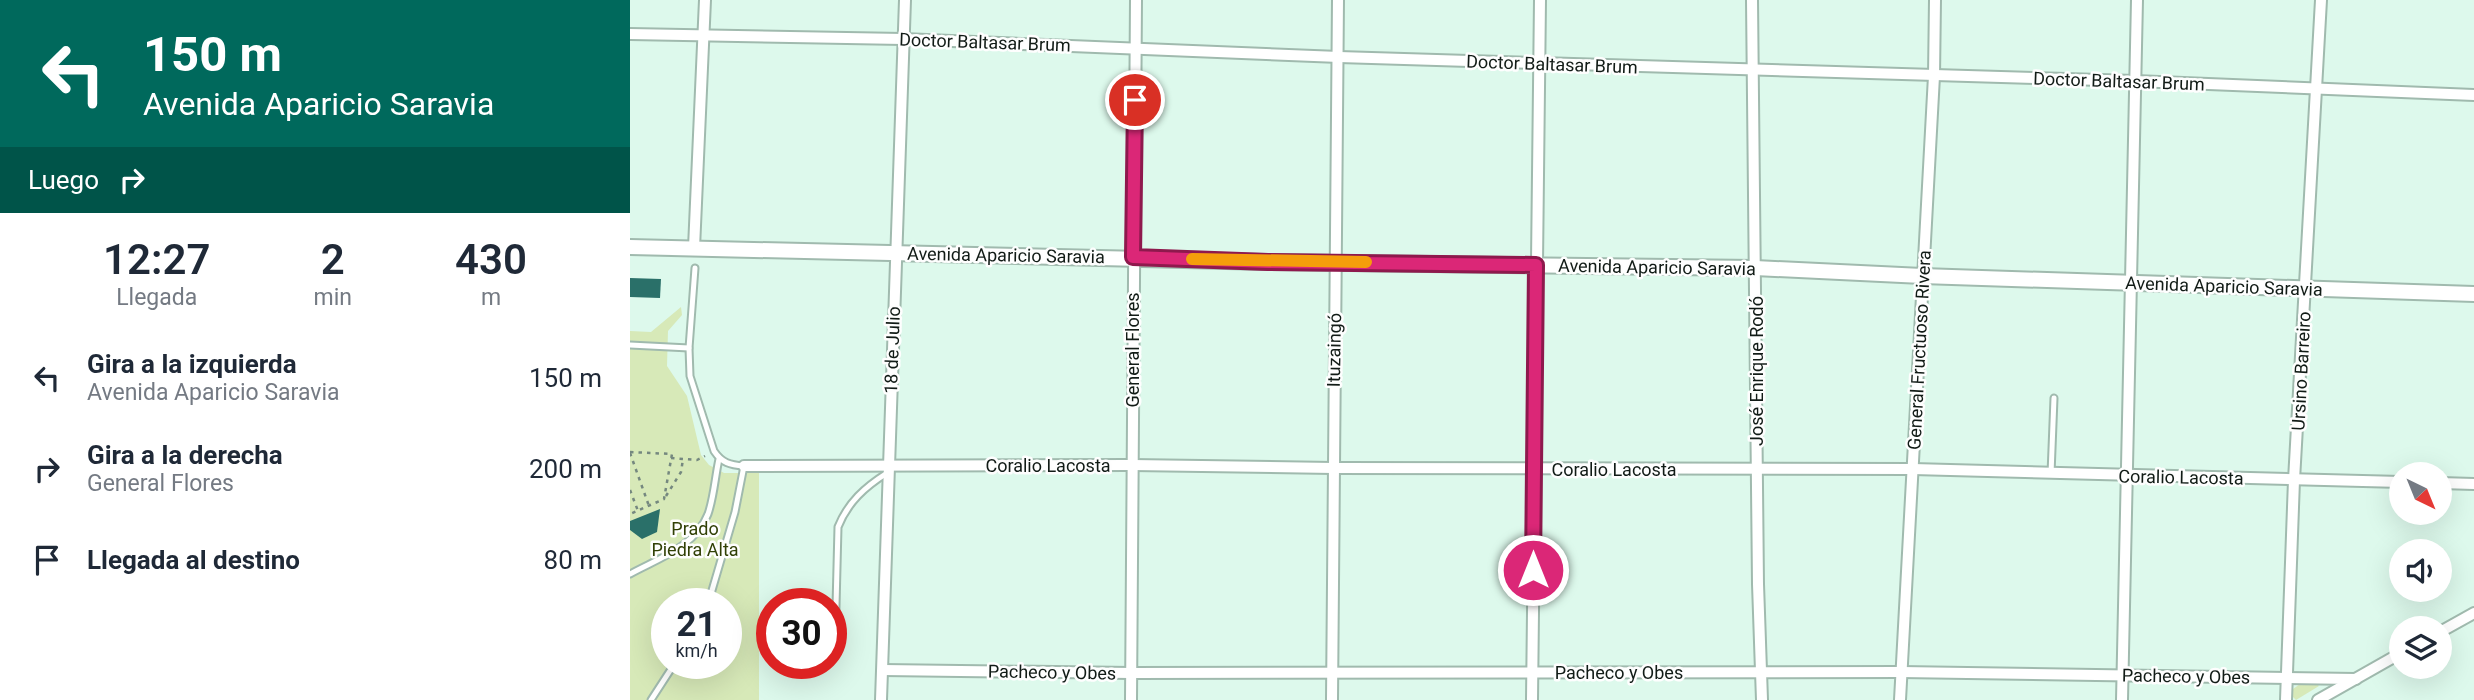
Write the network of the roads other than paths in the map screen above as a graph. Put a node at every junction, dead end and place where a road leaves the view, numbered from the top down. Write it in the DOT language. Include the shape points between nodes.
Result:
graph roads {
  1 [pos="705,0"];
  2 [pos="905,0"];
  3 [pos="1136,0"];
  4 [pos="1338,0"];
  5 [pos="1540,0"];
  6 [pos="1752,0"];
  7 [pos="1936,0"];
  8 [pos="2137,0"];
  9 [pos="2321,0"];
  10 [pos="630,34"];
  11 [pos="704,35"];
  12 [pos="903,39"];
  13 [pos="1136,48"];
  14 [pos="1339,57"];
  15 [pos="1539,62"];
  16 [pos="1754,71"];
  17 [pos="1934,76"];
  18 [pos="2135,81"];
  19 [pos="2317,89"];
  20 [pos="2474,95"];
  21 [pos="630,247"];
  22 [pos="694,248"];
  23 [pos="896,253"];
  24 [pos="1133,257"];
  25 [pos="1335,262"];
  26 [pos="1536,265"];
  27 [pos="695,268"];
  28 [pos="1755,268"];
  29 [pos="1922,276"];
  30 [pos="2130,282"];
  31 [pos="2305,289"];
  32 [pos="2474,294"];
  33 [pos="630,345"];
  34 [pos="689,348"];
  35 [pos="2054,398"];
  36 [pos="719,459"];
  37 [pos="1132,465"];
  38 [pos="744,466"];
  39 [pos="887,468"];
  40 [pos="1333,468"];
  41 [pos="1534,469"];
  42 [pos="1756,469"];
  43 [pos="1913,469"];
  44 [pos="2051,474"];
  45 [pos="2126,476"];
  46 [pos="2294,480"];
  47 [pos="2389,482"];
  48 [pos="2452,483"];
  49 [pos="2474,484"];
  50 [pos="630,574"];
  51 [pos="713,588"];
  52 [pos="836,588"];
  53 [pos="2474,613"];
  54 [pos="2452,625"];
  55 [pos="2389,660"];
  56 [pos="883,670"];
  57 [pos="1332,672"];
  58 [pos="1532,672"];
  59 [pos="1901,672"];
  60 [pos="1131,673"];
  61 [pos="1762,673"];
  62 [pos="2123,674"];
  63 [pos="2286,677"];
  64 [pos="2356,678"];
  65 [pos="664,679"];
  66 [pos="650,700"];
  67 [pos="881,700"];
  68 [pos="1131,700"];
  69 [pos="1332,700"];
  70 [pos="1532,700"];
  71 [pos="1762,700"];
  72 [pos="1900,700"];
  73 [pos="2122,700"];
  74 [pos="2286,700"];
  75 [pos="2318,700"];
  1 -- 11 [label="street"];
  2 -- 12 [label="street, 18 de Julio"];
  3 -- 13 [label="street, General Flores"];
  4 -- 14 [label="street, Ituzaingó"];
  5 -- 15 [label="street"];
  6 -- 16 [label="street, José Enrique Rodó"];
  7 -- 17 [label="street, General Fructuoso Rivera"];
  8 -- 18 [label="street"];
  9 -- 19 [label="street, Ursino Barreiro"];
  10 -- 11 [label="street, Doctor Baltasar Brum"];
  11 -- 12 [label="street, Doctor Baltasar Brum"];
  11 -- 22 [label="street"];
  12 -- 13 [label="street, Doctor Baltasar Brum"];
  12 -- 23 [label="street, 18 de Julio"];
  13 -- 14 [label="street, Doctor Baltasar Brum"];
  13 -- 24 [label="street, General Flores"];
  14 -- 15 [label="street, Doctor Baltasar Brum"];
  14 -- 25 [label="street, Ituzaingó"];
  15 -- 16 [label="street, Doctor Baltasar Brum"];
  15 -- 26 [label="street"];
  16 -- 17 [label="street, Doctor Baltasar Brum"];
  16 -- 28 [label="street, José Enrique Rodó"];
  17 -- 18 [label="street, Doctor Baltasar Brum"];
  17 -- 29 [label="street, General Fructuoso Rivera"];
  18 -- 19 [label="street, Doctor Baltasar Brum"];
  18 -- 30 [label="street"];
  19 -- 20 [label="street, Doctor Baltasar Brum"];
  19 -- 31 [label="street, Ursino Barreiro"];
  21 -- 22 [label="street, Avenida Aparicio Saravia"];
  22 -- 23 [label="street, Avenida Aparicio Saravia"];
  23 -- 24 [label="street, Avenida Aparicio Saravia"];
  23 -- 39 [label="street, 18 de Julio"];
  24 -- 25 [label="street, Avenida Aparicio Saravia"];
  24 -- 37 [label="street, General Flores"];
  25 -- 26 [label="street, Avenida Aparicio Saravia"];
  25 -- 40 [label="street, Ituzaingó"];
  26 -- 28 [label="street, Avenida Aparicio Saravia"];
  26 -- 41 [label="street"];
  27 -- 34 [label="lane"];
  28 -- 29 [label="street, Avenida Aparicio Saravia"];
  28 -- 42 [label="street, José Enrique Rodó"];
  29 -- 30 [label="street, Avenida Aparicio Saravia"];
  29 -- 43 [label="street, General Fructuoso Rivera"];
  30 -- 31 [label="street, Avenida Aparicio Saravia"];
  30 -- 45 [label="street"];
  31 -- 32 [label="street, Avenida Aparicio Saravia"];
  31 -- 46 [label="street, Ursino Barreiro"];
  33 -- 34 [label="lane"];
  34 -- 36 [label="lane" via="690,376"];
  35 -- 44 [label="lane"];
  36 -- 38 [label="lane"];
  36 -- 50 [label="lane" via="708,514 699,530 672,553"];
  37 -- 39 [label="street, Coralio Lacosta"];
  37 -- 40 [label="street, Coralio Lacosta"];
  37 -- 60 [label="street, General Flores"];
  38 -- 39 [label="street, Coralio Lacosta"];
  38 -- 51 [label="lane"];
  39 -- 52 [label="lane" via="844,512 838,527"];
  39 -- 56 [label="street, 18 de Julio"];
  40 -- 41 [label="street, Coralio Lacosta"];
  40 -- 57 [label="street, Ituzaingó"];
  41 -- 42 [label="street, Coralio Lacosta"];
  41 -- 58 [label="street"];
  42 -- 43 [label="street, Coralio Lacosta"];
  42 -- 61 [label="street, José Enrique Rodó"];
  43 -- 44 [label="street, Coralio Lacosta"];
  43 -- 59 [label="street, General Fructuoso Rivera"];
  44 -- 45 [label="street, Coralio Lacosta"];
  45 -- 46 [label="street, Coralio Lacosta"];
  45 -- 62 [label="street"];
  46 -- 47 [label="street, Coralio Lacosta"];
  46 -- 63 [label="street, Ursino Barreiro"];
  48 -- 49 [label="street"];
  53 -- 54 [label="street"];
  55 -- 64 [label="street"];
  56 -- 60 [label="street, Pacheco y Obes"];
  56 -- 67 [label="street, 18 de Julio"];
  57 -- 58 [label="street, Pacheco y Obes"];
  57 -- 60 [label="street, Pacheco y Obes"];
  57 -- 69 [label="street, Ituzaingó"];
  58 -- 61 [label="street, Pacheco y Obes"];
  58 -- 70 [label="street"];
  59 -- 61 [label="street, Pacheco y Obes"];
  59 -- 62 [label="street, Pacheco y Obes"];
  59 -- 72 [label="street, General Fructuoso Rivera"];
  60 -- 68 [label="street, General Flores"];
  61 -- 71 [label="street, José Enrique Rodó"];
  62 -- 63 [label="street, Pacheco y Obes"];
  62 -- 73 [label="street"];
  63 -- 64 [label="street, Pacheco y Obes"];
  63 -- 74 [label="street, Ursino Barreiro"];
  64 -- 75 [label="street"];
  65 -- 66 [label="lane"];
}
